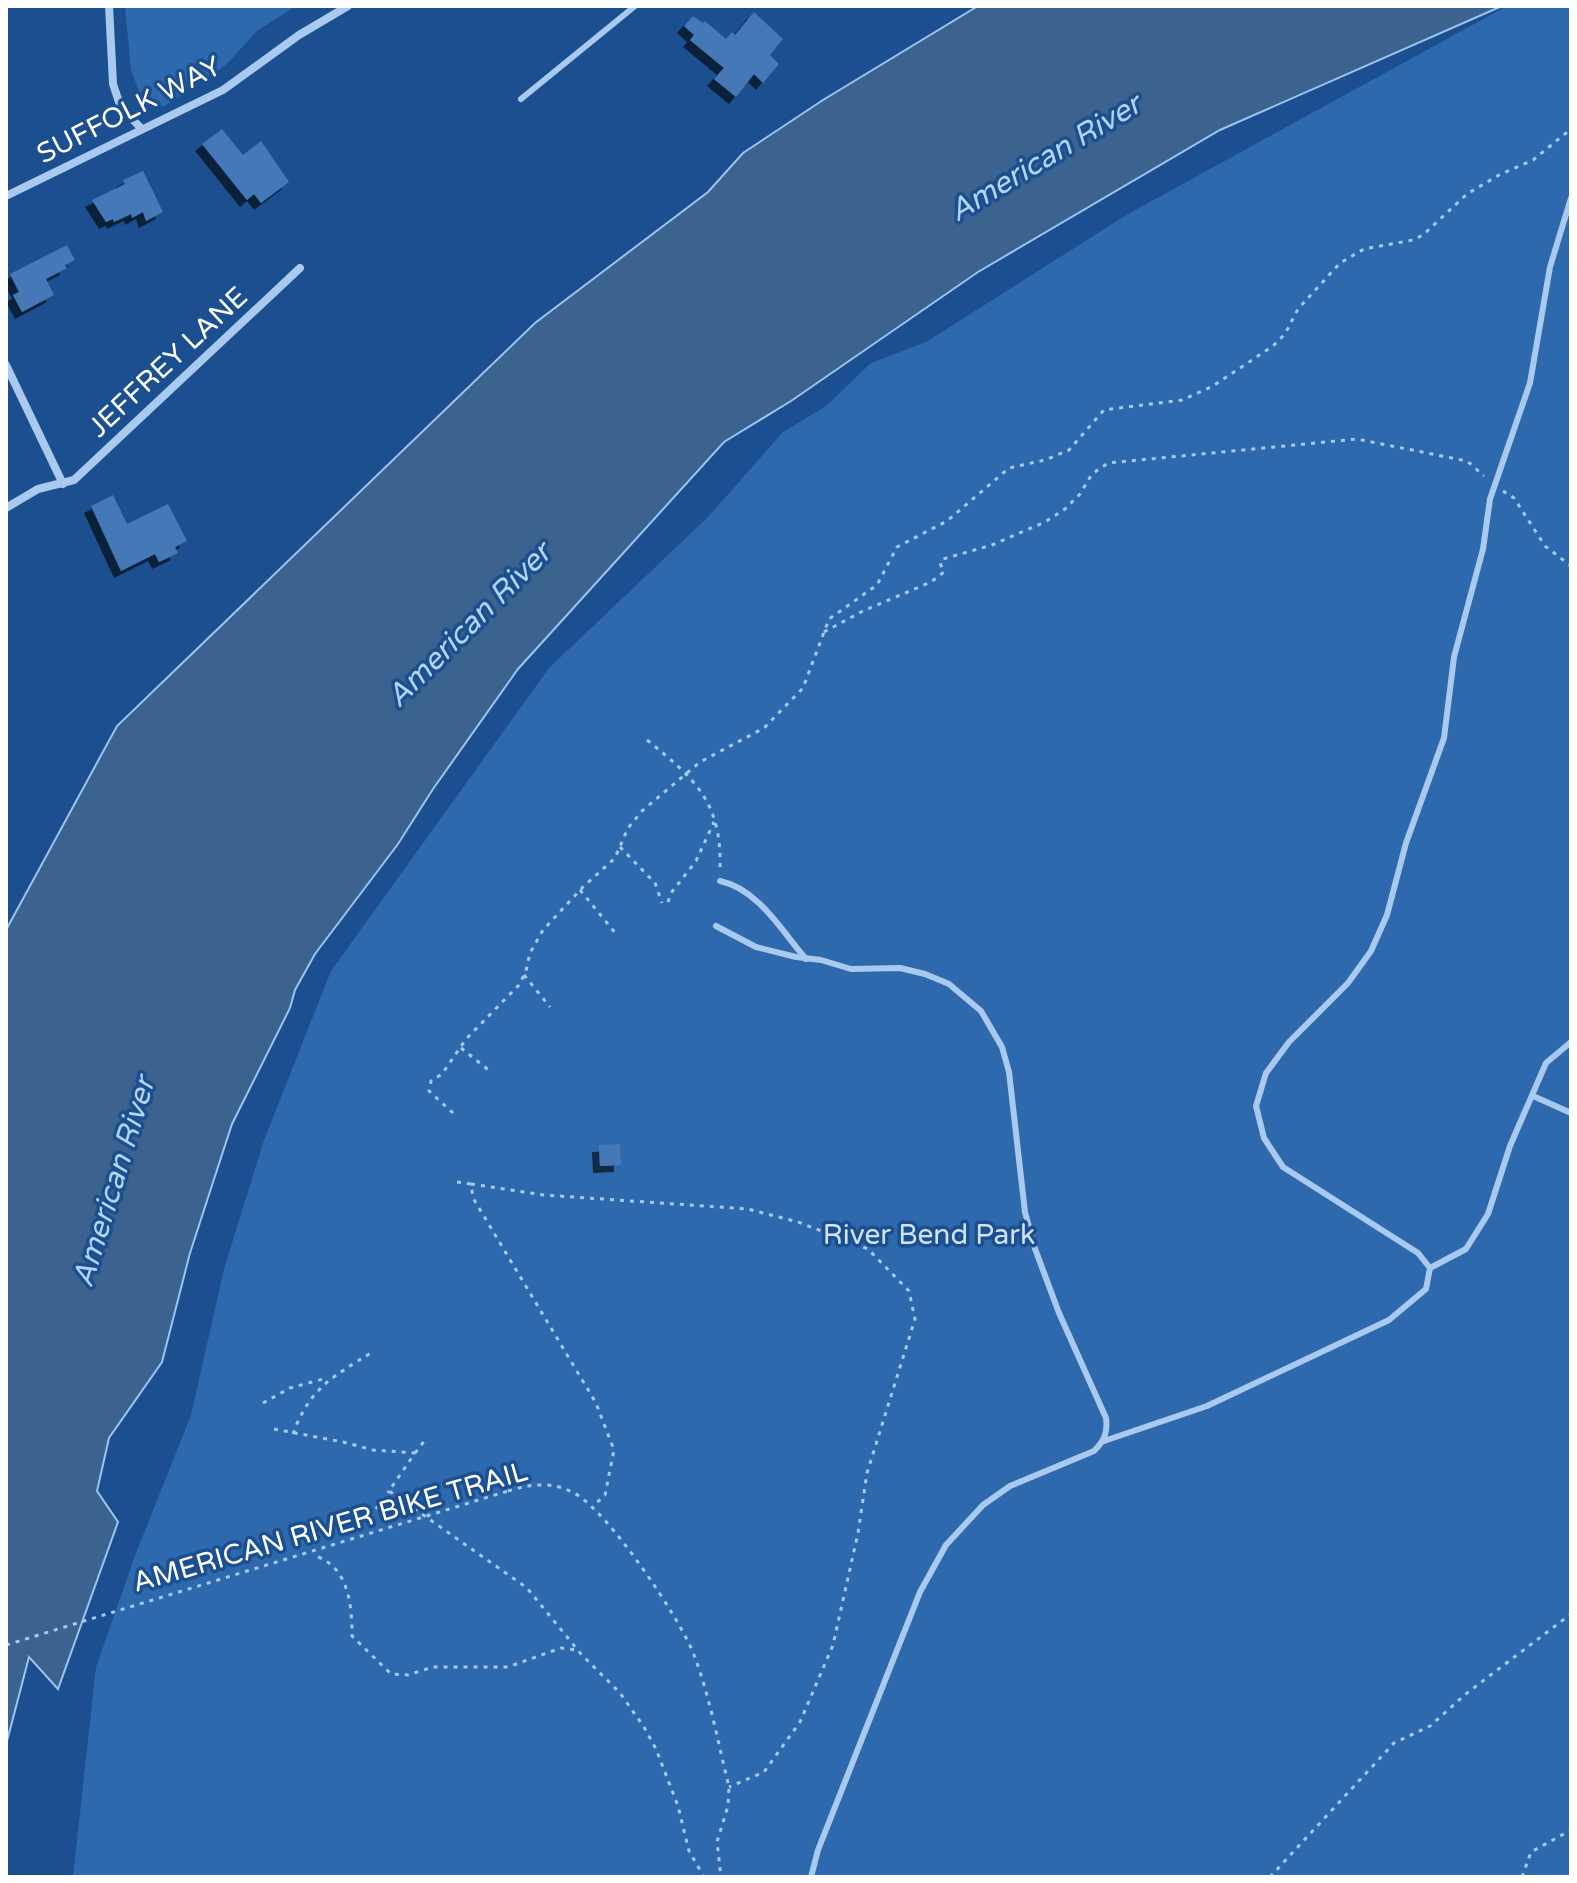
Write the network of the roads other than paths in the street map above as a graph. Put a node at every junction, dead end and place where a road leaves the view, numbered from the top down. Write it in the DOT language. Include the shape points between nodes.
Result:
graph roads {
  1 [pos="109,6"];
  2 [pos="348,6"];
  3 [pos="635,6"];
  4 [pos="521,99"];
  5 [pos="141,128"];
  6 [pos="6,196"];
  7 [pos="1571,198"];
  8 [pos="300,268"];
  9 [pos="6,365"];
  10 [pos="63,484"];
  11 [pos="6,508"];
  12 [pos="720,881"];
  13 [pos="716,926"];
  14 [pos="806,959"];
  15 [pos="1571,1042"];
  16 [pos="1533,1096"];
  17 [pos="1571,1113"];
  18 [pos="1430,1268"];
  19 [pos="1104,1441"];
  20 [pos="811,1877"];
  1 -- 5 [label="street" via="113,84 121,108"];
  2 -- 5 [label="street, SUFFOLK WAY" via="223,90"];
  3 -- 4 [label="lane"];
  5 -- 6 [label="street, SUFFOLK WAY"];
  7 -- 18 [label="lane" via="1550,267 1530,383 1494,485 1454,657 1444,738 1387,915 1371,951 1348,983 1266,1073 1256,1106 1264,1138 1283,1167 1418,1253"];
  8 -- 10 [label="street, JEFFREY LANE" via="74,480"];
  9 -- 10 [label="street"];
  10 -- 11 [label="street, JEFFREY LANE" via="38,489"];
  12 -- 14 [label="lane" via="749,893"];
  13 -- 14 [label="lane" via="756,947"];
  14 -- 19 [label="lane" via="851,969 900,968 925,974 963,993 991,1024 1009,1072 1025,1212 1034,1246 1106,1418"];
  15 -- 16 [label="lane" via="1546,1063"];
  16 -- 17 [label="lane"];
  16 -- 18 [label="lane" via="1488,1214 1466,1249"];
  18 -- 19 [label="lane" via="1426,1289 1389,1320 1207,1406"];
  19 -- 20 [label="lane" via="1094,1451 1010,1486 983,1505 946,1545 914,1607"];
}
